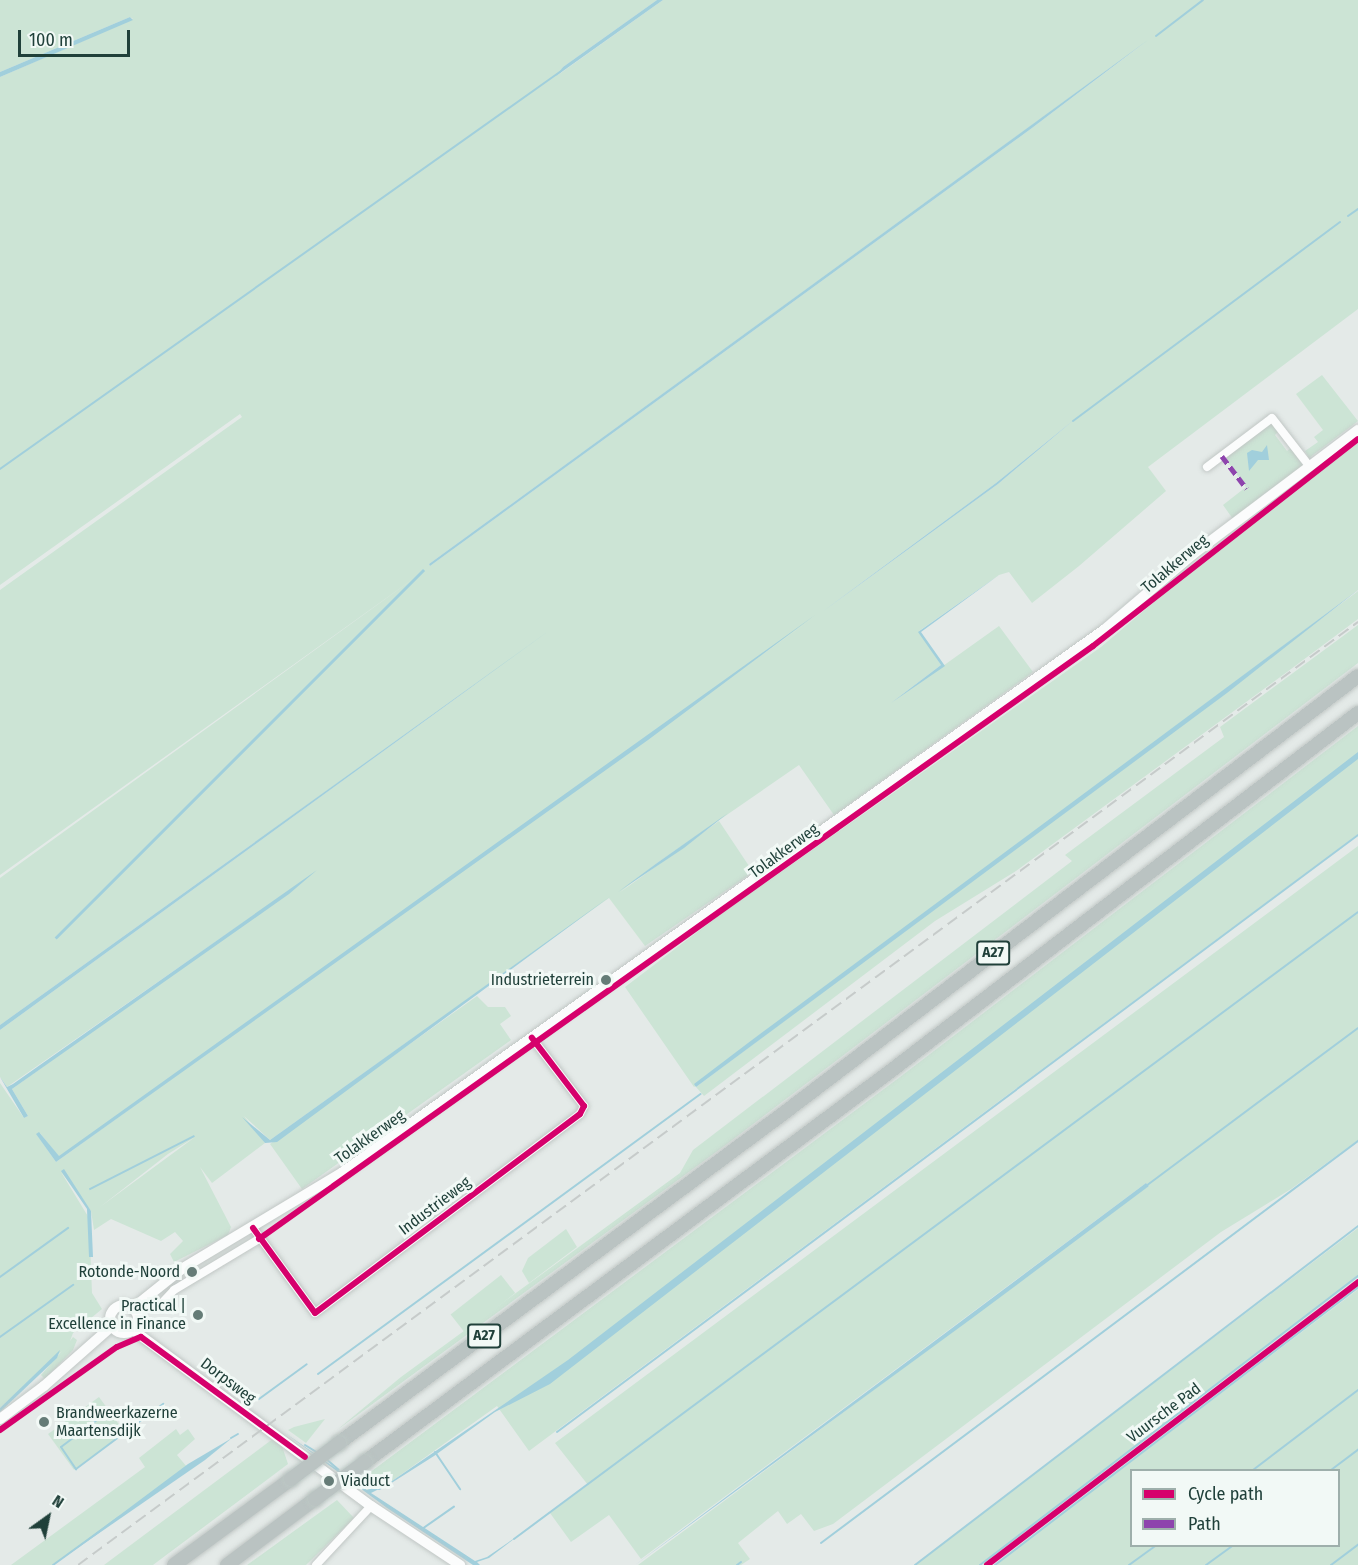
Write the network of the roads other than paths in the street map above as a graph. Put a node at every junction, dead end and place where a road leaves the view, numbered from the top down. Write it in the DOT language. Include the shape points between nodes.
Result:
graph roads {
  1 [pos="1358,430"];
  2 [pos="1310,466"];
  3 [pos="1207,467"];
  4 [pos="1358,676"];
  5 [pos="1358,713"];
  6 [pos="532,1038"];
  7 [pos="253,1228"];
  8 [pos="259,1239"];
  9 [pos="160,1305"];
  10 [pos="133,1308"];
  11 [pos="112,1326"];
  12 [pos="133,1330"];
  13 [pos="0,1419"];
  14 [pos="371,1506"];
  15 [pos="174,1565"];
  16 [pos="227,1565"];
  17 [pos="316,1565"];
  18 [pos="460,1565"];
  1 -- 2 [label="main road, Tolakkerweg"];
  2 -- 3 [label="street" via="1272,418"];
  2 -- 6 [label="main road, Tolakkerweg" via="1105,629"];
  4 -- 15 [label="highway, A27, bridge" via="765,1126"];
  5 -- 16 [label="highway, A27, bridge" via="883,1076"];
  6 -- 7 [label="main road, Tolakkerweg" via="343,1172"];
  6 -- 8 [label="street, Industrieweg" via="584,1106 580,1114 315,1313"];
  7 -- 8 [label="street, Industrieweg"];
  7 -- 10 [label="main road, Tolakkerweg" via="172,1274"];
  8 -- 9 [label="street" via="174,1290"];
  10 -- 11 [label="main road" via="125,1305 114,1309"];
  10 -- 12 [label="main road" via="138,1320"];
  11 -- 12 [label="main road" via="122,1333"];
  11 -- 13 [label="main road"];
  12 -- 14 [label="main road, Dorpsweg"];
  14 -- 17 [label="street"];
  14 -- 18 [label="main road, Dorpsweg"];
}
